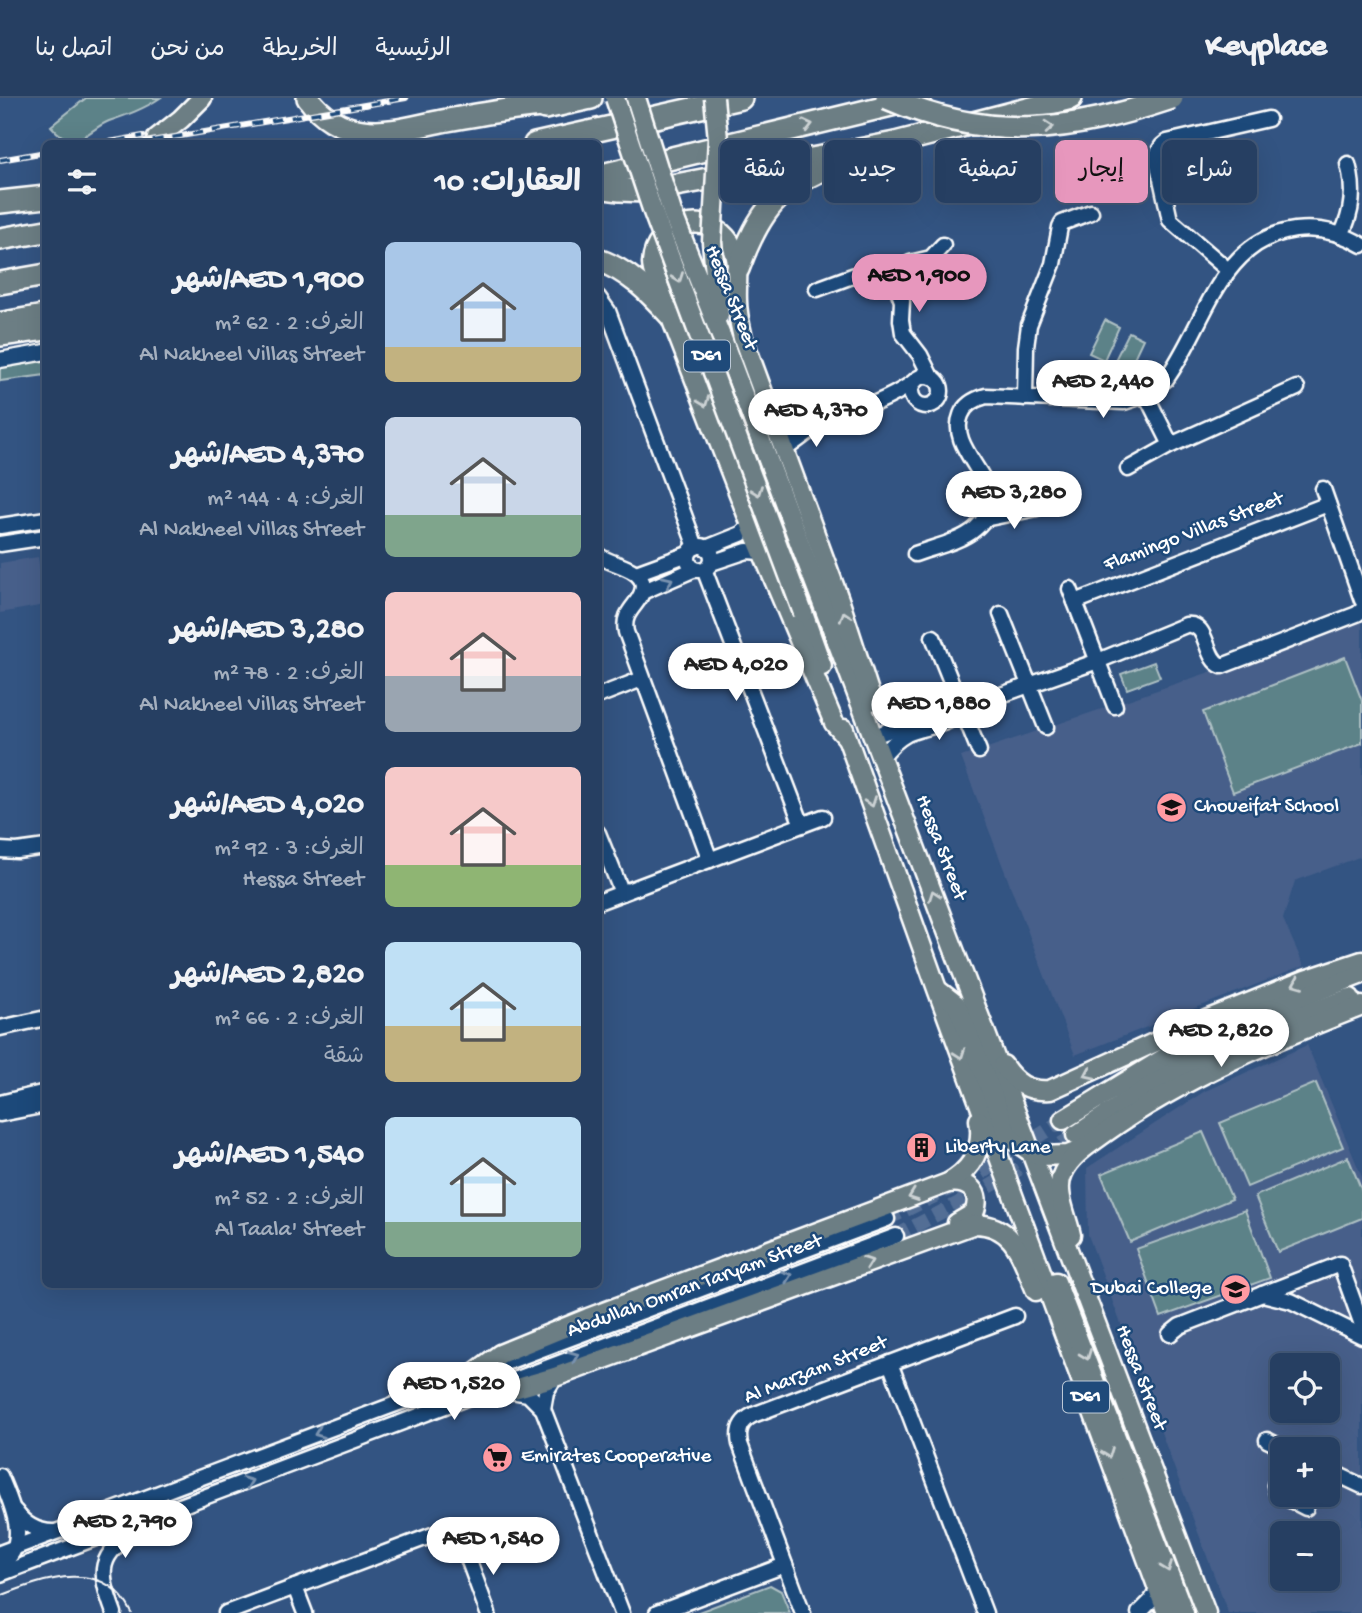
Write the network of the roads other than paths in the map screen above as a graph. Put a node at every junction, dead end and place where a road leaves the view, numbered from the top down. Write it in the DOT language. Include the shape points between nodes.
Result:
graph roads {
  1 [pos="188,98"];
  2 [pos="202,98"];
  3 [pos="308,98"];
  4 [pos="591,98"];
  5 [pos="615,98"];
  6 [pos="636,98"];
  7 [pos="714,98"];
  8 [pos="741,98"];
  9 [pos="887,98"];
  10 [pos="920,98"];
  11 [pos="1071,98"];
  12 [pos="1172,98"];
  13 [pos="559,105"];
  14 [pos="1268,119"];
  15 [pos="155,140"];
  16 [pos="155,140"];
  17 [pos="396,140"];
  18 [pos="553,140"];
  19 [pos="907,140"];
  20 [pos="824,157"];
  21 [pos="1348,164"];
  22 [pos="824,169"];
  23 [pos="602,175"];
  24 [pos="602,188"];
  25 [pos="42,191"];
  26 [pos="42,197"];
  27 [pos="2,202"];
  28 [pos="1091,212"];
  29 [pos="42,232"];
  30 [pos="1341,235"];
  31 [pos="0,239"];
  32 [pos="943,245"];
  33 [pos="1362,246"];
  34 [pos="602,262"];
  35 [pos="738,269"];
  36 [pos="1228,270"];
  37 [pos="42,276"];
  38 [pos="893,276"];
  39 [pos="0,283"];
  40 [pos="817,289"];
  41 [pos="602,303"];
  42 [pos="42,315"];
  43 [pos="670,315"];
  44 [pos="0,322"];
  45 [pos="42,330"];
  46 [pos="0,335"];
  47 [pos="721,336"];
  48 [pos="42,353"];
  49 [pos="0,360"];
  50 [pos="921,378"];
  51 [pos="1297,388"];
  52 [pos="1146,395"];
  53 [pos="891,396"];
  54 [pos="941,397"];
  55 [pos="1025,398"];
  56 [pos="915,402"];
  57 [pos="964,408"];
  58 [pos="822,422"];
  59 [pos="775,425"];
  60 [pos="1171,445"];
  61 [pos="785,450"];
  62 [pos="1128,469"];
  63 [pos="1323,489"];
  64 [pos="1328,504"];
  65 [pos="1037,508"];
  66 [pos="984,519"];
  67 [pos="42,520"];
  68 [pos="751,525"];
  69 [pos="0,526"];
  70 [pos="42,538"];
  71 [pos="0,544"];
  72 [pos="697,550"];
  73 [pos="762,552"];
  74 [pos="915,554"];
  75 [pos="602,557"];
  76 [pos="703,567"];
  77 [pos="636,573"];
  78 [pos="642,592"];
  79 [pos="1362,600"];
  80 [pos="1362,610"];
  81 [pos="1001,614"];
  82 [pos="933,637"];
  83 [pos="1098,661"];
  84 [pos="642,679"];
  85 [pos="1029,685"];
  86 [pos="602,694"];
  87 [pos="1115,706"];
  88 [pos="961,709"];
  89 [pos="1046,727"];
  90 [pos="908,728"];
  91 [pos="872,732"];
  92 [pos="847,738"];
  93 [pos="979,751"];
  94 [pos="882,757"];
  95 [pos="823,817"];
  96 [pos="802,825"];
  97 [pos="602,843"];
  98 [pos="42,848"];
  99 [pos="0,850"];
  100 [pos="710,860"];
  101 [pos="622,893"];
  102 [pos="602,900"];
  103 [pos="1362,961"];
  104 [pos="1362,974"];
  105 [pos="937,989"];
  106 [pos="1362,994"];
  107 [pos="1362,1006"];
  108 [pos="42,1019"];
  109 [pos="0,1028"];
  110 [pos="990,1043"];
  111 [pos="974,1092"];
  112 [pos="42,1093"];
  113 [pos="0,1103"];
  114 [pos="42,1106"];
  115 [pos="0,1114"];
  116 [pos="1063,1120"];
  117 [pos="1079,1142"];
  118 [pos="1029,1151"];
  119 [pos="948,1183"];
  120 [pos="1017,1205"];
  121 [pos="887,1220"];
  122 [pos="896,1236"];
  123 [pos="934,1238"];
  124 [pos="1070,1259"];
  125 [pos="1262,1294"];
  126 [pos="1015,1316"];
  127 [pos="1362,1325"];
  128 [pos="1170,1334"];
  129 [pos="1362,1336"];
  130 [pos="1072,1358"];
  131 [pos="890,1363"];
  132 [pos="469,1377"];
  133 [pos="555,1377"];
  134 [pos="510,1391"];
  135 [pos="480,1394"];
  136 [pos="543,1409"];
  137 [pos="1267,1440"];
  138 [pos="1270,1442"];
  139 [pos="0,1476"];
  140 [pos="1340,1476"];
  141 [pos="1362,1486"];
  142 [pos="12,1507"];
  143 [pos="146,1520"];
  144 [pos="58,1531"];
  145 [pos="14,1547"];
  146 [pos="0,1553"];
  147 [pos="0,1565"];
  148 [pos="785,1565"];
  149 [pos="0,1574"];
  150 [pos="295,1587"];
  151 [pos="1159,1588"];
  152 [pos="114,1613"];
  153 [pos="226,1613"];
  154 [pos="305,1613"];
  155 [pos="488,1613"];
  156 [pos="622,1613"];
  157 [pos="657,1613"];
  158 [pos="803,1613"];
  159 [pos="985,1613"];
  160 [pos="1140,1613"];
  161 [pos="1146,1613"];
  162 [pos="1167,1613"];
  163 [pos="1184,1613"];
  164 [pos="1206,1613"];
  1 -- 15 [label="main road"];
  2 -- 16 [label="main road"];
  3 -- 13 [label="highway" via="332,120 371,132"];
  4 -- 13 [label="highway"];
  5 -- 92 [label="main road, Hessa Street / D61, one-way, bridge"];
  6 -- 47 [label="main road, Hessa Street / D61, bridge" via="672,212"];
  7 -- 47 [label="main road, bridge" via="718,149 713,256"];
  8 -- 18 [label="highway"];
  9 -- 12 [label="highway, one-way, bridge" via="944,119 1025,128 1086,123"];
  23 -- 10 [label="highway, one-way"];
  11 -- 19 [label="highway"];
  13 -- 17 [label="highway"];
  14 -- 36 [label="street" via="1167,142 1156,156 1170,220"];
  20 -- 24 [label="highway" via="643,191"];
  21 -- 30 [label="street" via="1353,195"];
  22 -- 35 [label="highway" via="785,191 759,220"];
  25 -- 27 [label="main road"];
  26 -- 27 [label="highway"];
  28 -- 55 [label="street" via="1060,227 1053,264 1029,325"];
  29 -- 31 [label="highway"];
  30 -- 33 [label="street"];
  30 -- 36 [label="street" via="1310,229 1279,233 1251,247"];
  32 -- 38 [label="street" via="931,258 910,264"];
  34 -- 43 [label="highway" via="643,286"];
  35 -- 43 [label="main road" via="735,252 713,227 680,225 666,234 652,264"];
  35 -- 59 [label="main road" via="741,329"];
  36 -- 52 [label="street" via="1172,372"];
  37 -- 39 [label="highway"];
  38 -- 40 [label="street" via="866,271"];
  38 -- 50 [label="street" via="902,301 903,333 922,361"];
  41 -- 72 [label="street"];
  42 -- 44 [label="main road"];
  43 -- 68 [label="main road, one-way"];
  45 -- 46 [label="highway"];
  47 -- 91 [label="main road, Hessa Street / D61"];
  48 -- 49 [label="street"];
  50 -- 53 [label="street"];
  50 -- 54 [label="street" via="939,383"];
  50 -- 56 [label="street" via="911,387"];
  51 -- 60 [label="street"];
  52 -- 55 [label="street" via="1113,403"];
  52 -- 60 [label="street"];
  53 -- 56 [label="street"];
  53 -- 58 [label="street"];
  54 -- 56 [label="street" via="927,407"];
  54 -- 57 [label="street"];
  55 -- 57 [label="street" via="986,396"];
  57 -- 66 [label="street" via="959,433 988,488"];
  58 -- 59 [label="street"];
  58 -- 61 [label="street"];
  59 -- 61 [label="main road"];
  60 -- 62 [label="street"];
  91 -- 61 [label="main road, one-way" via="871,697"];
  63 -- 64 [label="street"];
  64 -- 79 [label="street"];
  64 -- 83 [label="street, Flamingo Villas Street" via="1072,596"];
  65 -- 66 [label="street"];
  66 -- 74 [label="street" via="966,535"];
  67 -- 69 [label="street"];
  68 -- 72 [label="street" via="741,534"];
  68 -- 73 [label="main road"];
  70 -- 71 [label="street"];
  72 -- 76 [label="street" via="710,553"];
  72 -- 76 [label="street" via="690,565"];
  72 -- 77 [label="street"];
  73 -- 76 [label="street" via="741,552"];
  73 -- 92 [label="main road" via="834,723"];
  75 -- 77 [label="street"];
  78 -- 76 [label="street, one-way"];
  76 -- 96 [label="street"];
  77 -- 78 [label="street"];
  78 -- 84 [label="street" via="628,612 625,627"];
  80 -- 83 [label="street" via="1222,666 1213,660 1199,628 1189,624"];
  81 -- 85 [label="street"];
  82 -- 88 [label="street"];
  83 -- 85 [label="street"];
  83 -- 87 [label="street, Flamingo Villas Street"];
  84 -- 86 [label="street"];
  84 -- 100 [label="street"];
  85 -- 88 [label="street"];
  85 -- 89 [label="street"];
  88 -- 90 [label="street" via="952,707"];
  88 -- 93 [label="street"];
  90 -- 91 [label="street"];
  90 -- 94 [label="street"];
  91 -- 94 [label="main road, Hessa Street / D61"];
  92 -- 105 [label="main road, Hessa Street / D61, one-way"];
  110 -- 94 [label="main road, Hessa Street / D61, one-way"];
  95 -- 96 [label="street"];
  96 -- 100 [label="street"];
  97 -- 101 [label="street"];
  98 -- 99 [label="street"];
  100 -- 101 [label="street"];
  101 -- 102 [label="street"];
  103 -- 110 [label="main road, one-way" via="1191,1026 1050,1090 1026,1088 1014,1080"];
  104 -- 116 [label="main road" via="1189,1042"];
  105 -- 111 [label="main road, Hessa Street / D61, one-way"];
  105 -- 118 [label="main road" via="961,1015 1009,1137"];
  106 -- 117 [label="main road" via="1201,1057 1138,1094"];
  107 -- 117 [label="main road" via="1222,1064"];
  108 -- 109 [label="street"];
  110 -- 118 [label="main road, Hessa Street / D61"];
  111 -- 119 [label="main road" via="980,1127 978,1150 968,1168"];
  111 -- 120 [label="main road, Hessa Street / D61"];
  112 -- 113 [label="street"];
  114 -- 115 [label="street"];
  117 -- 118 [label="main road" via="1055,1157"];
  117 -- 124 [label="main road" via="1060,1183 1072,1242"];
  118 -- 124 [label="main road, Hessa Street / D61"];
  119 -- 123 [label="main road" via="971,1187 977,1206 969,1217"];
  119 -- 132 [label="main road, one-way" via="588,1318 500,1354"];
  120 -- 130 [label="main road, Hessa Street / D61"];
  120 -- 163 [label="main road, one-way" via="1034,1230 1076,1327"];
  121 -- 132 [label="street, Abdullah Omran Taryam Street"];
  135 -- 122 [label="street, Abdullah Omran Taryam Street, one-way"];
  123 -- 130 [label="main road" via="975,1224 988,1224 1011,1237"];
  133 -- 123 [label="main road, one-way"];
  124 -- 164 [label="main road, Hessa Street / D61"];
  125 -- 127 [label="street" via="1340,1264"];
  125 -- 128 [label="street"];
  125 -- 129 [label="street" via="1291,1301"];
  126 -- 131 [label="street, Al Marzam Street"];
  130 -- 151 [label="main road, Hessa Street / D61, one-way"];
  131 -- 148 [label="street, Al Marzam Street" via="742,1423 740,1444"];
  131 -- 159 [label="street"];
  132 -- 144 [label="street, Abdullah Omran Taryam Street, one-way"];
  133 -- 134 [label="main road"];
  133 -- 136 [label="street"];
  134 -- 135 [label="main road"];
  134 -- 136 [label="street" via="528,1394"];
  143 -- 135 [label="street, Abdullah Omran Taryam Street, one-way"];
  136 -- 156 [label="street"];
  137 -- 138 [label="street"];
  139 -- 142 [label="street"];
  140 -- 141 [label="street"];
  142 -- 144 [label="street" via="26,1524"];
  142 -- 145 [label="street" via="18,1527"];
  143 -- 149 [label="street, Abdullah Omran Taryam Street"];
  143 -- 152 [label="street" via="138,1531 116,1544 105,1562 104,1584"];
  144 -- 145 [label="street, Abdullah Omran Taryam Street"];
  145 -- 146 [label="street, Abdullah Omran Taryam Street"];
  145 -- 147 [label="street"];
  148 -- 157 [label="street"];
  148 -- 158 [label="street, Al Marzam Street"];
  150 -- 153 [label="street"];
  150 -- 154 [label="street"];
  150 -- 155 [label="street" via="446,1530 463,1540"];
  151 -- 160 [label="street"];
  151 -- 162 [label="main road, Hessa Street / D61"];
  160 -- 161 [label="street"];
}
